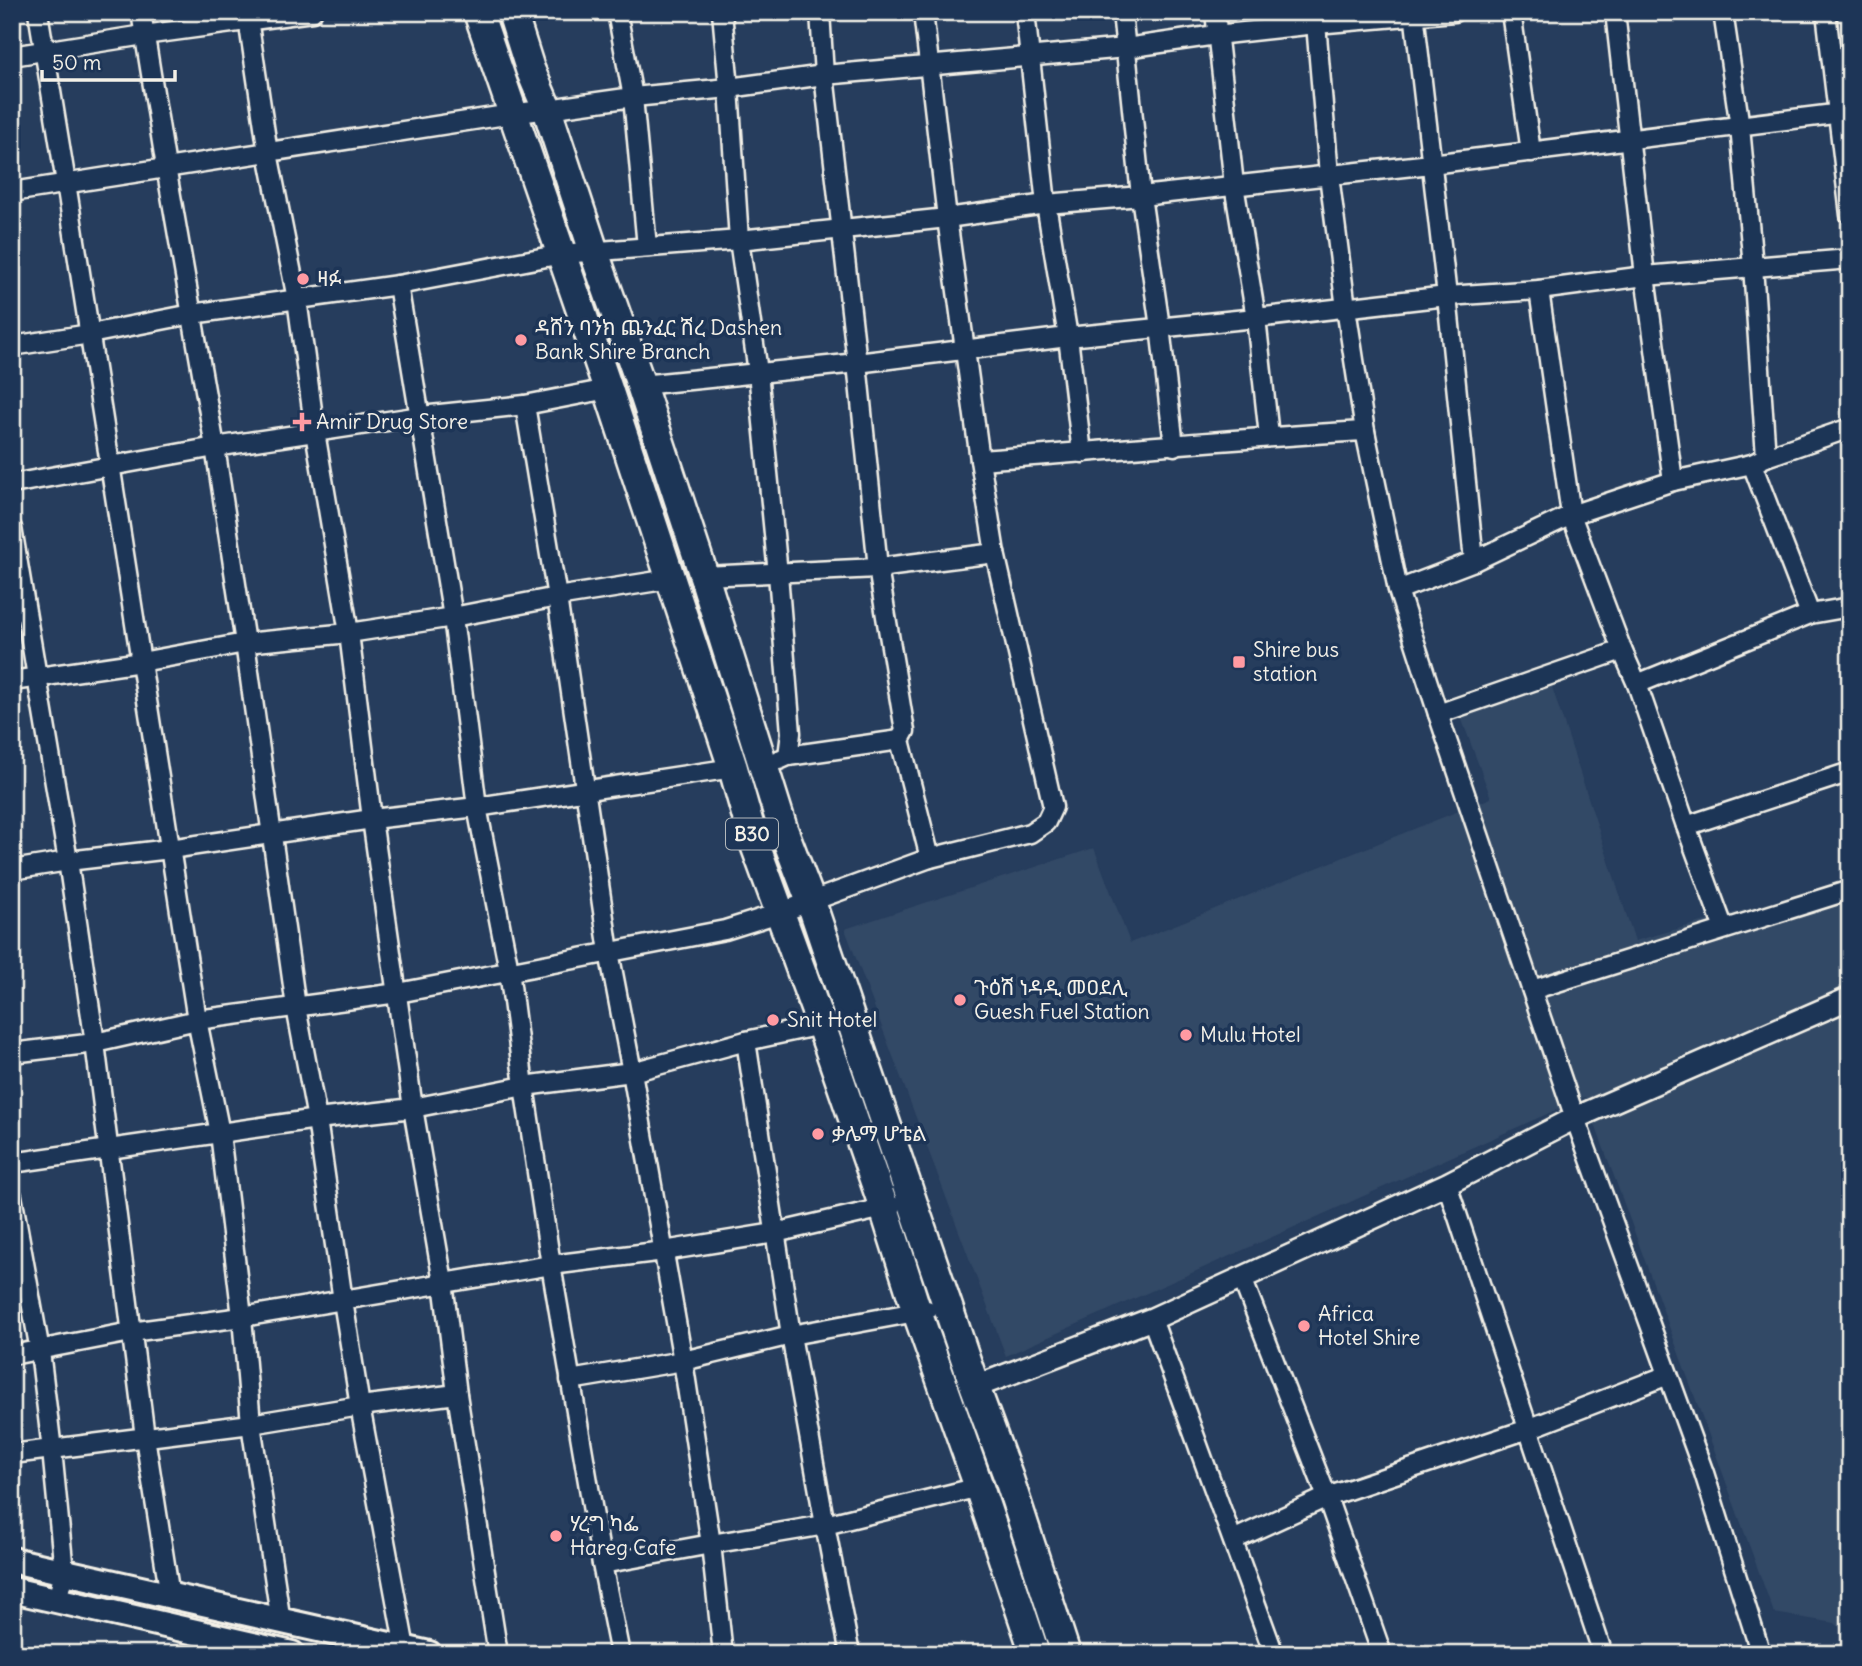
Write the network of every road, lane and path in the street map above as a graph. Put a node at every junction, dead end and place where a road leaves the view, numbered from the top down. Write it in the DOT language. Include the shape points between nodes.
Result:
graph roads {
  1 [pos="38,12"];
  2 [pos="141,12"];
  3 [pos="312,12"];
  4 [pos="478,12"];
  5 [pos="512,12"];
  6 [pos="617,12"];
  7 [pos="722,12"];
  8 [pos="820,12"];
  9 [pos="923,12"];
  10 [pos="1025,12"];
  11 [pos="1122,12"];
  12 [pos="1214,12"];
  13 [pos="1454,12"];
  14 [pos="1511,12"];
  15 [pos="1615,12"];
  16 [pos="1723,12"];
  17 [pos="1826,12"];
  18 [pos="1414,14"];
  19 [pos="248,17"];
  20 [pos="1316,18"];
  21 [pos="144,35"];
  22 [pos="1216,35"];
  23 [pos="1126,48"];
  24 [pos="45,50"];
  25 [pos="12,55"];
  26 [pos="1030,57"];
  27 [pos="929,65"];
  28 [pos="824,75"];
  29 [pos="729,89"];
  30 [pos="633,97"];
  31 [pos="547,109"];
  32 [pos="1844,113"];
  33 [pos="512,114"];
  34 [pos="1740,127"];
  35 [pos="1629,140"];
  36 [pos="1531,152"];
  37 [pos="268,153"];
  38 [pos="1431,164"];
  39 [pos="166,167"];
  40 [pos="1329,175"];
  41 [pos="66,183"];
  42 [pos="1234,185"];
  43 [pos="12,192"];
  44 [pos="1141,196"];
  45 [pos="1046,204"];
  46 [pos="1850,215"];
  47 [pos="947,218"];
  48 [pos="842,228"];
  49 [pos="739,240"];
  50 [pos="648,247"];
  51 [pos="594,252"];
  52 [pos="562,254"];
  53 [pos="1850,259"];
  54 [pos="1754,266"];
  55 [pos="1645,276"];
  56 [pos="398,285"];
  57 [pos="1539,290"];
  58 [pos="1447,296"];
  59 [pos="297,299"];
  60 [pos="1346,308"];
  61 [pos="192,314"];
  62 [pos="1256,318"];
  63 [pos="1160,327"];
  64 [pos="90,334"];
  65 [pos="1068,337"];
  66 [pos="12,346"];
  67 [pos="965,350"];
  68 [pos="857,363"];
  69 [pos="758,372"];
  70 [pos="640,385"];
  71 [pos="608,389"];
  72 [pos="525,405"];
  73 [pos="421,416"];
  74 [pos="1850,428"];
  75 [pos="1364,431"];
  76 [pos="316,432"];
  77 [pos="1269,436"];
  78 [pos="1174,446"];
  79 [pos="215,447"];
  80 [pos="1082,453"];
  81 [pos="980,460"];
  82 [pos="1759,460"];
  83 [pos="110,466"];
  84 [pos="1674,481"];
  85 [pos="12,484"];
  86 [pos="1571,515"];
  87 [pos="12,528"];
  88 [pos="995,553"];
  89 [pos="1474,561"];
  90 [pos="878,568"];
  91 [pos="778,574"];
  92 [pos="704,576"];
  93 [pos="670,579"];
  94 [pos="1398,590"];
  95 [pos="557,597"];
  96 [pos="1850,607"];
  97 [pos="1810,614"];
  98 [pos="453,617"];
  99 [pos="349,633"];
  100 [pos="245,643"];
  101 [pos="1622,650"];
  102 [pos="141,662"];
  103 [pos="38,678"];
  104 [pos="12,681"];
  105 [pos="1637,684"];
  106 [pos="1438,713"];
  107 [pos="900,740"];
  108 [pos="776,761"];
  109 [pos="733,768"];
  110 [pos="1850,772"];
  111 [pos="584,789"];
  112 [pos="477,807"];
  113 [pos="372,819"];
  114 [pos="1686,826"];
  115 [pos="272,834"];
  116 [pos="170,849"];
  117 [pos="930,858"];
  118 [pos="68,861"];
  119 [pos="12,870"];
  120 [pos="1850,890"];
  121 [pos="811,902"];
  122 [pos="779,913"];
  123 [pos="1724,929"];
  124 [pos="609,952"];
  125 [pos="509,970"];
  126 [pos="838,983"];
  127 [pos="1532,990"];
  128 [pos="398,993"];
  129 [pos="809,993"];
  130 [pos="1850,998"];
  131 [pos="296,1007"];
  132 [pos="197,1020"];
  133 [pos="821,1025"];
  134 [pos="747,1041"];
  135 [pos="95,1043"];
  136 [pos="12,1053"];
  137 [pos="632,1072"];
  138 [pos="524,1086"];
  139 [pos="414,1108"];
  140 [pos="1575,1118"];
  141 [pos="317,1119"];
  142 [pos="220,1133"];
  143 [pos="110,1149"];
  144 [pos="12,1163"];
  145 [pos="1447,1184"];
  146 [pos="12,1196"];
  147 [pos="913,1200"];
  148 [pos="884,1208"];
  149 [pos="775,1233"];
  150 [pos="664,1251"];
  151 [pos="551,1265"];
  152 [pos="1242,1278"];
  153 [pos="443,1282"];
  154 [pos="343,1301"];
  155 [pos="948,1306"];
  156 [pos="917,1312"];
  157 [pos="242,1317"];
  158 [pos="1152,1319"];
  159 [pos="131,1332"];
  160 [pos="791,1335"];
  161 [pos="40,1351"];
  162 [pos="12,1355"];
  163 [pos="683,1361"];
  164 [pos="1668,1375"];
  165 [pos="570,1380"];
  166 [pos="975,1387"];
  167 [pos="457,1394"];
  168 [pos="945,1395"];
  169 [pos="360,1406"];
  170 [pos="251,1424"];
  171 [pos="1528,1429"];
  172 [pos="145,1437"];
  173 [pos="52,1450"];
  174 [pos="12,1454"];
  175 [pos="979,1487"];
  176 [pos="1327,1497"];
  177 [pos="825,1525"];
  178 [pos="1233,1540"];
  179 [pos="711,1544"];
  180 [pos="12,1560"];
  181 [pos="602,1564"];
  182 [pos="64,1572"];
  183 [pos="12,1590"];
  184 [pos="170,1596"];
  185 [pos="57,1601"];
  186 [pos="281,1622"];
  187 [pos="1600,1645"];
  188 [pos="413,1652"];
  189 [pos="292,1654"];
  190 [pos="498,1654"];
  191 [pos="620,1654"];
  192 [pos="723,1654"];
  193 [pos="850,1654"];
  194 [pos="1035,1654"];
  195 [pos="1066,1654"];
  196 [pos="1274,1654"];
  197 [pos="1382,1654"];
  198 [pos="1761,1654"];
  1 -- 24 [label="street"];
  2 -- 21 [label="street"];
  3 -- 19 [label="street"];
  4 -- 33 [label="highway, B30"];
  5 -- 31 [label="highway, B30"];
  6 -- 30 [label="street"];
  7 -- 29 [label="street"];
  8 -- 28 [label="street"];
  9 -- 27 [label="street"];
  10 -- 26 [label="street"];
  11 -- 23 [label="street"];
  12 -- 22 [label="street"];
  13 -- 18 [label="street"];
  14 -- 36 [label="street"];
  15 -- 35 [label="street"];
  16 -- 34 [label="street"];
  17 -- 32 [label="street"];
  18 -- 20 [label="street"];
  18 -- 38 [label="street"];
  19 -- 21 [label="street"];
  19 -- 37 [label="street"];
  20 -- 22 [label="street"];
  20 -- 40 [label="street"];
  21 -- 24 [label="street"];
  21 -- 39 [label="street"];
  22 -- 23 [label="street"];
  22 -- 42 [label="street"];
  23 -- 26 [label="street"];
  23 -- 44 [label="street"];
  24 -- 25 [label="street"];
  24 -- 41 [label="street"];
  26 -- 27 [label="street"];
  26 -- 45 [label="street"];
  27 -- 28 [label="street"];
  27 -- 47 [label="street"];
  28 -- 29 [label="street"];
  28 -- 48 [label="street"];
  29 -- 30 [label="street"];
  29 -- 49 [label="street"];
  30 -- 31 [label="street"];
  30 -- 50 [label="street"];
  31 -- 33 [label="street"];
  31 -- 51 [label="highway, B30"];
  32 -- 34 [label="street"];
  32 -- 46 [label="street"];
  33 -- 37 [label="street"];
  33 -- 52 [label="highway, B30"];
  34 -- 35 [label="street"];
  34 -- 54 [label="street"];
  35 -- 36 [label="street"];
  35 -- 55 [label="street"];
  36 -- 38 [label="street"];
  37 -- 39 [label="street"];
  37 -- 59 [label="street"];
  38 -- 40 [label="street"];
  38 -- 58 [label="street"];
  39 -- 41 [label="street"];
  39 -- 61 [label="street"];
  40 -- 42 [label="street"];
  40 -- 60 [label="street"];
  41 -- 43 [label="street"];
  41 -- 64 [label="street"];
  42 -- 44 [label="street"];
  42 -- 62 [label="street"];
  44 -- 45 [label="street"];
  44 -- 63 [label="street"];
  45 -- 47 [label="street"];
  45 -- 65 [label="street"];
  47 -- 48 [label="street"];
  47 -- 67 [label="street"];
  48 -- 49 [label="street"];
  48 -- 68 [label="street"];
  49 -- 50 [label="street"];
  49 -- 69 [label="street"];
  50 -- 51 [label="street"];
  51 -- 52 [label="street"];
  51 -- 70 [label="highway, B30"];
  52 -- 56 [label="street"];
  52 -- 71 [label="highway, B30"];
  53 -- 54 [label="street"];
  54 -- 55 [label="street"];
  54 -- 82 [label="street"];
  55 -- 57 [label="street"];
  55 -- 84 [label="street"];
  56 -- 59 [label="street"];
  56 -- 73 [label="street"];
  57 -- 58 [label="street"];
  57 -- 86 [label="street"];
  58 -- 60 [label="street"];
  58 -- 89 [label="street"];
  59 -- 61 [label="street"];
  59 -- 76 [label="street"];
  60 -- 62 [label="street"];
  60 -- 75 [label="street"];
  61 -- 64 [label="street"];
  61 -- 79 [label="street"];
  62 -- 63 [label="street"];
  62 -- 77 [label="street"];
  63 -- 65 [label="street"];
  63 -- 78 [label="street"];
  64 -- 66 [label="street"];
  64 -- 83 [label="street"];
  65 -- 67 [label="street"];
  65 -- 80 [label="street"];
  67 -- 68 [label="street"];
  67 -- 81 [label="street"];
  68 -- 69 [label="street"];
  68 -- 90 [label="street"];
  69 -- 70 [label="street"];
  69 -- 91 [label="street"];
  70 -- 92 [label="highway, B30"];
  71 -- 72 [label="street"];
  71 -- 93 [label="highway, B30"];
  72 -- 73 [label="street"];
  72 -- 95 [label="street"];
  73 -- 76 [label="street"];
  73 -- 98 [label="street"];
  74 -- 82 [label="street"];
  75 -- 77 [label="street"];
  75 -- 94 [label="street"];
  76 -- 79 [label="street"];
  76 -- 99 [label="street"];
  77 -- 78 [label="street"];
  78 -- 80 [label="street"];
  79 -- 83 [label="street"];
  79 -- 100 [label="street"];
  80 -- 81 [label="street"];
  81 -- 88 [label="street"];
  82 -- 84 [label="street"];
  82 -- 97 [label="street"];
  83 -- 85 [label="street"];
  83 -- 102 [label="street"];
  84 -- 86 [label="street"];
  86 -- 89 [label="street"];
  86 -- 101 [label="street"];
  87 -- 103 [label="street"];
  88 -- 90 [label="street"];
  88 -- 117 [label="street" via="1053,807 1046,822 1030,833"];
  89 -- 94 [label="street"];
  90 -- 91 [label="street"];
  90 -- 107 [label="street" via="905,731"];
  91 -- 92 [label="street"];
  91 -- 108 [label="street" via="792,733"];
  92 -- 108 [label="highway, B30"];
  93 -- 95 [label="street"];
  93 -- 109 [label="highway, B30"];
  94 -- 106 [label="street"];
  95 -- 98 [label="street"];
  95 -- 111 [label="street"];
  96 -- 97 [label="street"];
  97 -- 105 [label="street"];
  98 -- 99 [label="street"];
  98 -- 112 [label="street"];
  99 -- 100 [label="street"];
  99 -- 113 [label="street"];
  100 -- 102 [label="street"];
  100 -- 115 [label="street"];
  101 -- 105 [label="street"];
  101 -- 106 [label="street"];
  102 -- 103 [label="street"];
  102 -- 116 [label="street"];
  103 -- 104 [label="street"];
  103 -- 118 [label="street"];
  105 -- 114 [label="street"];
  106 -- 127 [label="street"];
  107 -- 108 [label="street"];
  107 -- 117 [label="street"];
  108 -- 121 [label="highway, B30" via="783,829"];
  109 -- 111 [label="street"];
  109 -- 122 [label="highway, B30"];
  110 -- 114 [label="street"];
  111 -- 112 [label="street"];
  111 -- 124 [label="street"];
  112 -- 113 [label="street"];
  112 -- 125 [label="street"];
  113 -- 115 [label="street"];
  113 -- 128 [label="street"];
  114 -- 123 [label="street"];
  115 -- 116 [label="street"];
  115 -- 131 [label="street"];
  116 -- 118 [label="street"];
  116 -- 132 [label="street"];
  117 -- 121 [label="street"];
  118 -- 119 [label="street"];
  118 -- 135 [label="street"];
  120 -- 123 [label="street"];
  121 -- 122 [label="street"];
  121 -- 126 [label="highway, B30"];
  122 -- 124 [label="street" via="725,930"];
  122 -- 129 [label="highway, B30"];
  123 -- 127 [label="street"];
  124 -- 125 [label="street"];
  124 -- 137 [label="street"];
  125 -- 128 [label="street"];
  125 -- 138 [label="street"];
  126 -- 129 [label="highway"];
  126 -- 147 [label="highway, B30"];
  127 -- 140 [label="street"];
  128 -- 131 [label="street"];
  128 -- 139 [label="street"];
  129 -- 133 [label="highway, B30"];
  130 -- 140 [label="street"];
  131 -- 132 [label="street"];
  131 -- 141 [label="street"];
  132 -- 135 [label="street"];
  132 -- 142 [label="street"];
  133 -- 134 [label="street"];
  133 -- 148 [label="highway, B30"];
  134 -- 137 [label="street"];
  134 -- 149 [label="street"];
  135 -- 136 [label="street"];
  135 -- 143 [label="street"];
  137 -- 138 [label="street"];
  137 -- 150 [label="street"];
  138 -- 139 [label="street"];
  138 -- 151 [label="street"];
  139 -- 141 [label="street"];
  139 -- 153 [label="street"];
  140 -- 145 [label="street"];
  140 -- 164 [label="street"];
  141 -- 142 [label="street"];
  141 -- 154 [label="street"];
  142 -- 143 [label="street"];
  142 -- 157 [label="street"];
  143 -- 144 [label="street"];
  143 -- 159 [label="street"];
  145 -- 152 [label="street"];
  145 -- 171 [label="street"];
  146 -- 161 [label="street"];
  147 -- 148 [label="street"];
  147 -- 155 [label="highway, B30"];
  148 -- 149 [label="street"];
  148 -- 156 [label="highway, B30"];
  149 -- 150 [label="street"];
  149 -- 160 [label="street"];
  150 -- 151 [label="street"];
  150 -- 163 [label="street"];
  151 -- 153 [label="street"];
  151 -- 165 [label="street"];
  152 -- 158 [label="street"];
  152 -- 176 [label="street"];
  153 -- 154 [label="street"];
  153 -- 167 [label="street"];
  154 -- 157 [label="street"];
  154 -- 169 [label="street"];
  155 -- 156 [label="street"];
  155 -- 166 [label="highway, B30"];
  156 -- 160 [label="street"];
  156 -- 168 [label="highway, B30"];
  157 -- 159 [label="street"];
  157 -- 170 [label="street"];
  158 -- 166 [label="street"];
  158 -- 178 [label="street"];
  159 -- 161 [label="street"];
  159 -- 172 [label="street"];
  160 -- 163 [label="street"];
  160 -- 177 [label="street"];
  161 -- 162 [label="street"];
  161 -- 173 [label="street"];
  163 -- 165 [label="street"];
  163 -- 179 [label="street"];
  164 -- 171 [label="street"];
  164 -- 198 [label="street"];
  165 -- 181 [label="street"];
  166 -- 168 [label="street"];
  166 -- 195 [label="highway, B30"];
  167 -- 169 [label="street"];
  167 -- 190 [label="street"];
  168 -- 175 [label="highway, B30"];
  169 -- 170 [label="street"];
  169 -- 188 [label="street"];
  170 -- 172 [label="street"];
  170 -- 186 [label="street"];
  171 -- 176 [label="street"];
  171 -- 187 [label="street"];
  172 -- 173 [label="street"];
  172 -- 184 [label="street"];
  173 -- 174 [label="street"];
  173 -- 182 [label="street"];
  175 -- 177 [label="street"];
  175 -- 194 [label="highway, B30"];
  176 -- 178 [label="street"];
  176 -- 197 [label="street"];
  177 -- 179 [label="street"];
  177 -- 193 [label="street"];
  178 -- 196 [label="street"];
  179 -- 181 [label="street"];
  179 -- 192 [label="street"];
  180 -- 182 [label="main road"];
  181 -- 191 [label="street"];
  182 -- 184 [label="main road"];
  182 -- 185 [label="street"];
  183 -- 185 [label="main road"];
  184 -- 186 [label="main road"];
  185 -- 189 [label="main road"];
  186 -- 188 [label="main road"];
}
